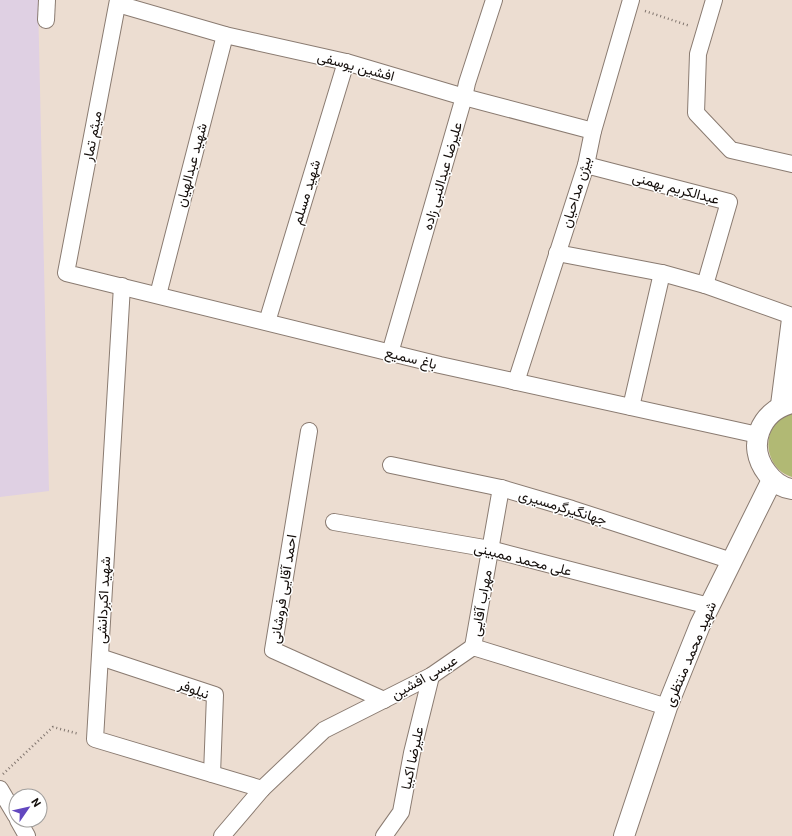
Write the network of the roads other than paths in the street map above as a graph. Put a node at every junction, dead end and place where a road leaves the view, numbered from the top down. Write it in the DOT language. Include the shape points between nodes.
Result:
graph roads {
  1 [pos="48,0"];
  2 [pos="494,0"];
  3 [pos="714,0"];
  4 [pos="118,2"];
  5 [pos="630,3"];
  6 [pos="46,20"];
  7 [pos="225,35"];
  8 [pos="346,62"];
  9 [pos="464,97"];
  10 [pos="593,131"];
  11 [pos="792,164"];
  12 [pos="586,165"];
  13 [pos="557,253"];
  14 [pos="66,272"];
  15 [pos="662,273"];
  16 [pos="705,285"];
  17 [pos="122,286"];
  18 [pos="158,295"];
  19 [pos="792,316"];
  20 [pos="792,320"];
  21 [pos="267,322"];
  22 [pos="390,353"];
  23 [pos="790,360"];
  24 [pos="516,382"];
  25 [pos="786,404"];
  26 [pos="631,407"];
  27 [pos="309,431"];
  28 [pos="758,435"];
  29 [pos="391,466"];
  30 [pos="772,480"];
  31 [pos="501,488"];
  32 [pos="792,489"];
  33 [pos="334,522"];
  34 [pos="490,549"];
  35 [pos="732,561"];
  36 [pos="709,606"];
  37 [pos="473,647"];
  38 [pos="100,657"];
  39 [pos="431,676"];
  40 [pos="384,700"];
  41 [pos="667,707"];
  42 [pos="212,774"];
  43 [pos="0,789"];
  44 [pos="262,789"];
  45 [pos="8,802"];
  46 [pos="222,836"];
  47 [pos="384,836"];
  48 [pos="624,836"];
  1 -- 6 [label="street"];
  2 -- 9 [label="street, علیرضا عبدالنبی زاده"];
  3 -- 11 [label="street" via="698,54 696,113 730,150"];
  4 -- 7 [label="street, افشین یوسفی"];
  4 -- 14 [label="street, میثم تمار"];
  5 -- 10 [label="street, بیژن مداحیان"];
  7 -- 8 [label="street, افشین یوسفی"];
  7 -- 18 [label="street, شهید عبدالهیان"];
  8 -- 9 [label="street, افشین یوسفی"];
  8 -- 21 [label="street, شهید مسلم"];
  9 -- 10 [label="street, افشین یوسفی"];
  9 -- 22 [label="street, علیرضا عبدالنبی زاده"];
  10 -- 12 [label="street, بیژن مداحیان"];
  12 -- 13 [label="street, بیژن مداحیان"];
  12 -- 16 [label="street, عبدالکریم بهمنی" via="729,202"];
  13 -- 15 [label="street"];
  13 -- 24 [label="street, بیژن مداحیان"];
  14 -- 17 [label="street, باغ سمیع"];
  15 -- 16 [label="street"];
  15 -- 26 [label="street"];
  16 -- 19 [label="street"];
  17 -- 18 [label="street, باغ سمیع"];
  17 -- 38 [label="street, شهید اکبردانشی"];
  18 -- 21 [label="street, باغ سمیع"];
  20 -- 23 [label="main road"];
  21 -- 22 [label="street, باغ سمیع"];
  22 -- 24 [label="street, باغ سمیع"];
  23 -- 25 [label="main road"];
  24 -- 26 [label="street, باغ سمیع"];
  25 -- 28 [label="main road" via="767,416"];
  26 -- 28 [label="street, باغ سمیع"];
  27 -- 40 [label="street, احمد آقایی فروشانی" via="273,650"];
  28 -- 30 [label="main road" via="757,449 761,466"];
  29 -- 31 [label="street, جهانگیرگرمسیری"];
  30 -- 32 [label="main road"];
  30 -- 35 [label="main road, شهید محمد منتظری"];
  31 -- 34 [label="street, مهراب آقایی"];
  31 -- 35 [label="street, جهانگیرگرمسیری"];
  33 -- 34 [label="street, علی محمد ممبینی"];
  34 -- 36 [label="street, علی محمد ممبینی"];
  34 -- 37 [label="street, مهراب آقایی"];
  35 -- 36 [label="main road, شهید محمد منتظری"];
  36 -- 41 [label="main road, شهید محمد منتظری"];
  37 -- 39 [label="street, عیسی افشین"];
  37 -- 41 [label="street, عیسی افشین"];
  38 -- 42 [label="street, نیلوفر" via="216,695"];
  38 -- 42 [label="street, شهید اکبردانشی" via="95,739"];
  39 -- 40 [label="street, عیسی افشین"];
  39 -- 47 [label="street, علیرضا اکبیا" via="401,812"];
  40 -- 44 [label="street, عیسی افشین" via="324,730"];
  41 -- 48 [label="main road, شهید محمد منتظری"];
  42 -- 44 [label="street"];
  43 -- 45 [label="street"];
  44 -- 46 [label="street, عیسی افشین"];
}
